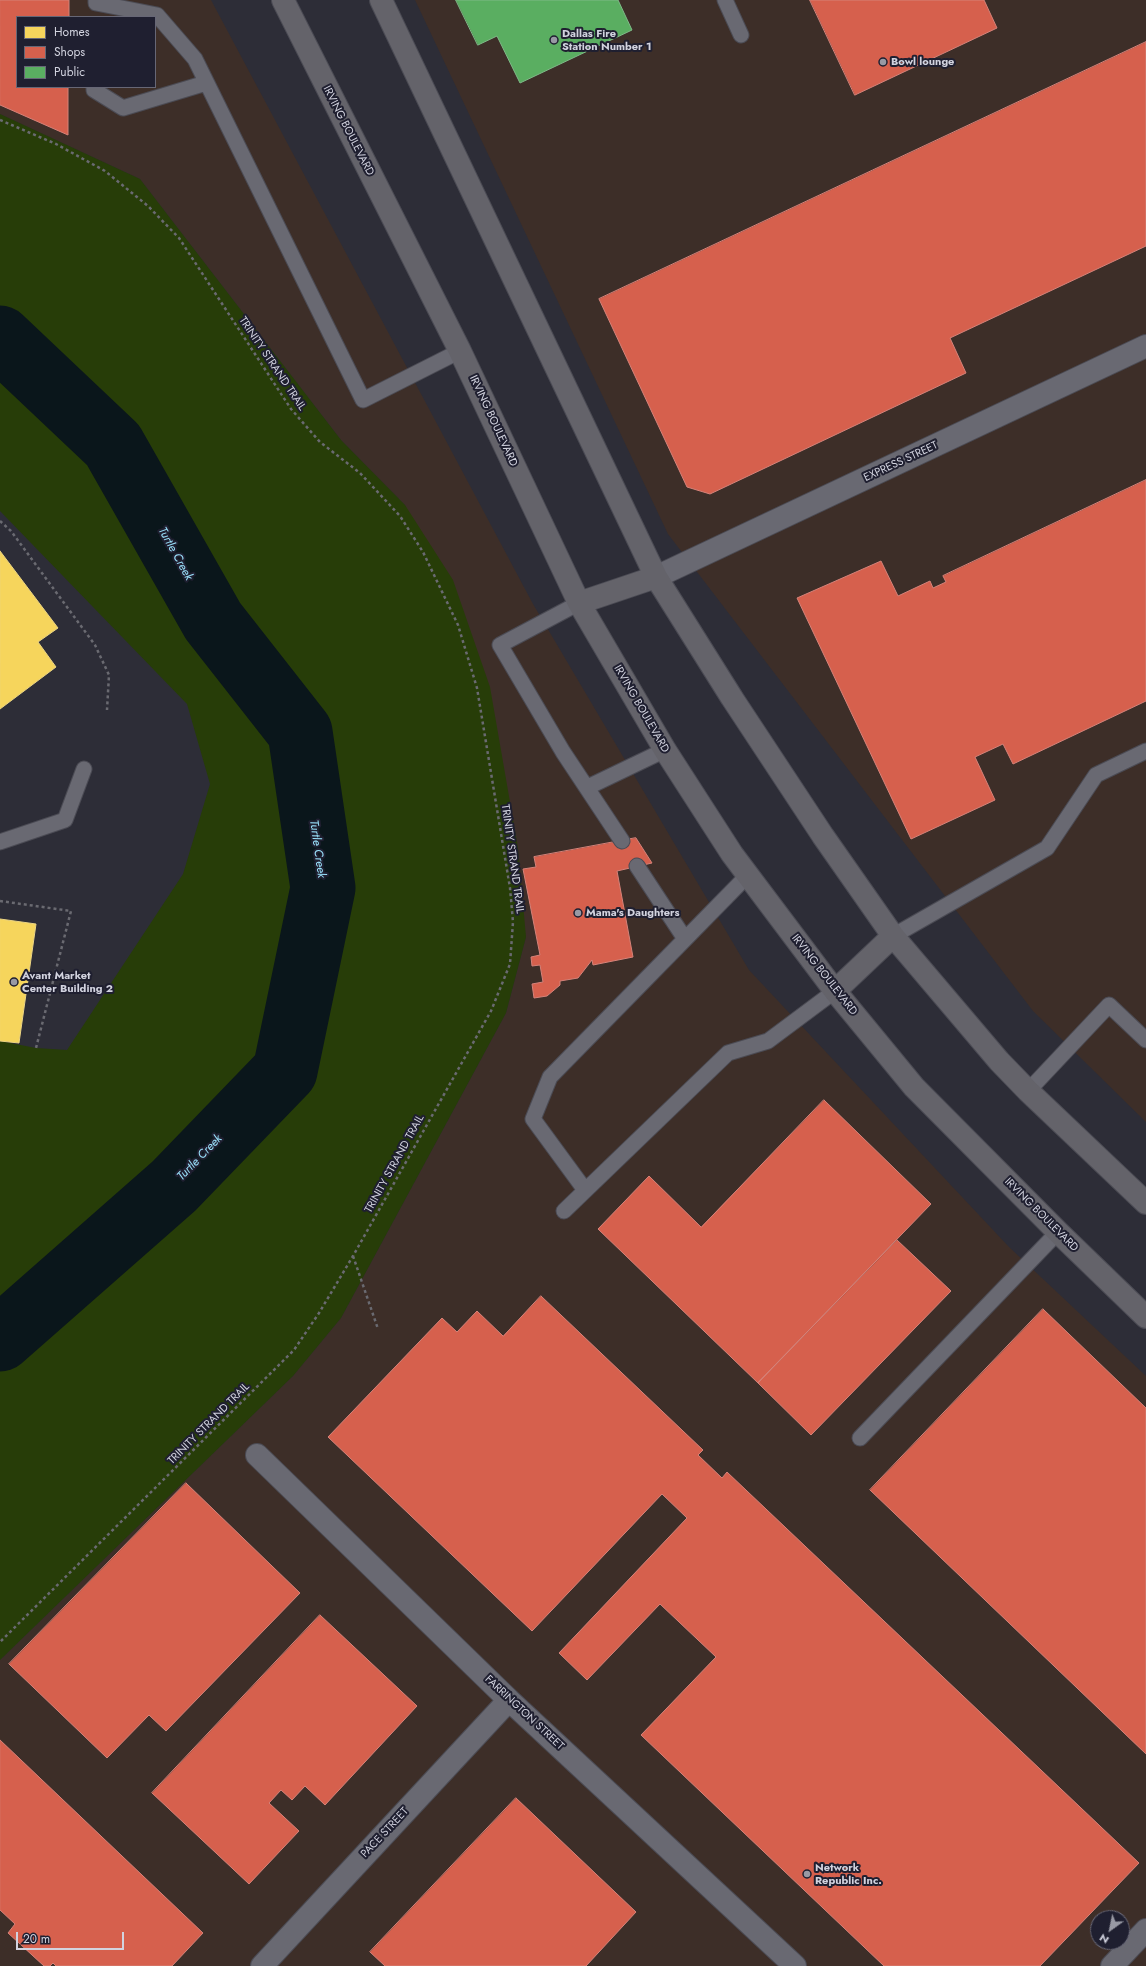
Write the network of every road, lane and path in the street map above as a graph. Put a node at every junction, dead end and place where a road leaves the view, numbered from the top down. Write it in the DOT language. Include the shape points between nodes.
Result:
graph roads {
  1 [pos="283,0"];
  2 [pos="381,0"];
  3 [pos="725,0"];
  4 [pos="96,7"];
  5 [pos="742,35"];
  6 [pos="206,83"];
  7 [pos="94,88"];
  8 [pos="0,120"];
  9 [pos="1146,346"];
  10 [pos="460,351"];
  11 [pos="0,521"];
  12 [pos="656,577"];
  13 [pos="579,603"];
  14 [pos="107,710"];
  15 [pos="665,750"];
  16 [pos="1146,751"];
  17 [pos="84,769"];
  18 [pos="588,787"];
  19 [pos="622,841"];
  20 [pos="0,842"];
  21 [pos="638,866"];
  22 [pos="747,876"];
  23 [pos="0,901"];
  24 [pos="893,936"];
  25 [pos="685,939"];
  26 [pos="835,991"];
  27 [pos="1146,1040"];
  28 [pos="36,1048"];
  29 [pos="1028,1091"];
  30 [pos="585,1190"];
  31 [pos="1146,1203"];
  32 [pos="564,1210"];
  33 [pos="1058,1232"];
  34 [pos="353,1256"];
  35 [pos="1146,1317"];
  36 [pos="378,1329"];
  37 [pos="860,1438"];
  38 [pos="257,1455"];
  39 [pos="0,1642"];
  40 [pos="509,1700"];
  41 [pos="1146,1930"];
  42 [pos="262,1966"];
  43 [pos="795,1966"];
  44 [pos="1112,1966"];
  1 -- 10 [label="main road, IRVING BOULEVARD"];
  2 -- 12 [label="main road"];
  3 -- 5 [label="lane"];
  4 -- 6 [label="lane" via="157,15 195,59"];
  6 -- 7 [label="lane" via="123,108"];
  6 -- 10 [label="lane" via="362,400"];
  8 -- 34 [label="path, TRINITY STRAND TRAIL" via="56,144 105,171 148,206 179,238 291,409 320,442 360,473 400,516 423,552 460,632 477,688 510,888 513,922 510,964 491,1011"];
  9 -- 12 [label="street, EXPRESS STREET"];
  10 -- 13 [label="main road, IRVING BOULEVARD"];
  11 -- 14 [label="path" via="11,531 95,645 109,675"];
  12 -- 13 [label="main road"];
  12 -- 24 [label="main road" via="814,823"];
  13 -- 15 [label="main road, IRVING BOULEVARD"];
  13 -- 18 [label="lane" via="500,645 563,752"];
  15 -- 18 [label="lane"];
  15 -- 22 [label="main road, IRVING BOULEVARD"];
  16 -- 24 [label="lane" via="1096,776 1047,848"];
  17 -- 20 [label="lane" via="65,820"];
  18 -- 19 [label="lane"];
  21 -- 25 [label="lane"];
  22 -- 25 [label="lane"];
  22 -- 26 [label="main road, IRVING BOULEVARD"];
  23 -- 28 [label="path" via="71,911"];
  24 -- 26 [label="main road"];
  24 -- 29 [label="main road" via="999,1061"];
  25 -- 30 [label="lane" via="550,1077 533,1119"];
  26 -- 30 [label="lane" via="768,1041 728,1053"];
  26 -- 33 [label="main road, IRVING BOULEVARD" via="914,1087"];
  27 -- 29 [label="lane" via="1109,1005"];
  29 -- 31 [label="main road"];
  30 -- 32 [label="lane"];
  33 -- 35 [label="main road, IRVING BOULEVARD"];
  33 -- 37 [label="lane"];
  34 -- 36 [label="path"];
  34 -- 39 [label="path, TRINITY STRAND TRAIL" via="294,1350"];
  38 -- 40 [label="street, FARRINGTON STREET"];
  40 -- 42 [label="street, PACE STREET"];
  40 -- 43 [label="street, FARRINGTON STREET"];
  41 -- 44 [label="street"];
}
